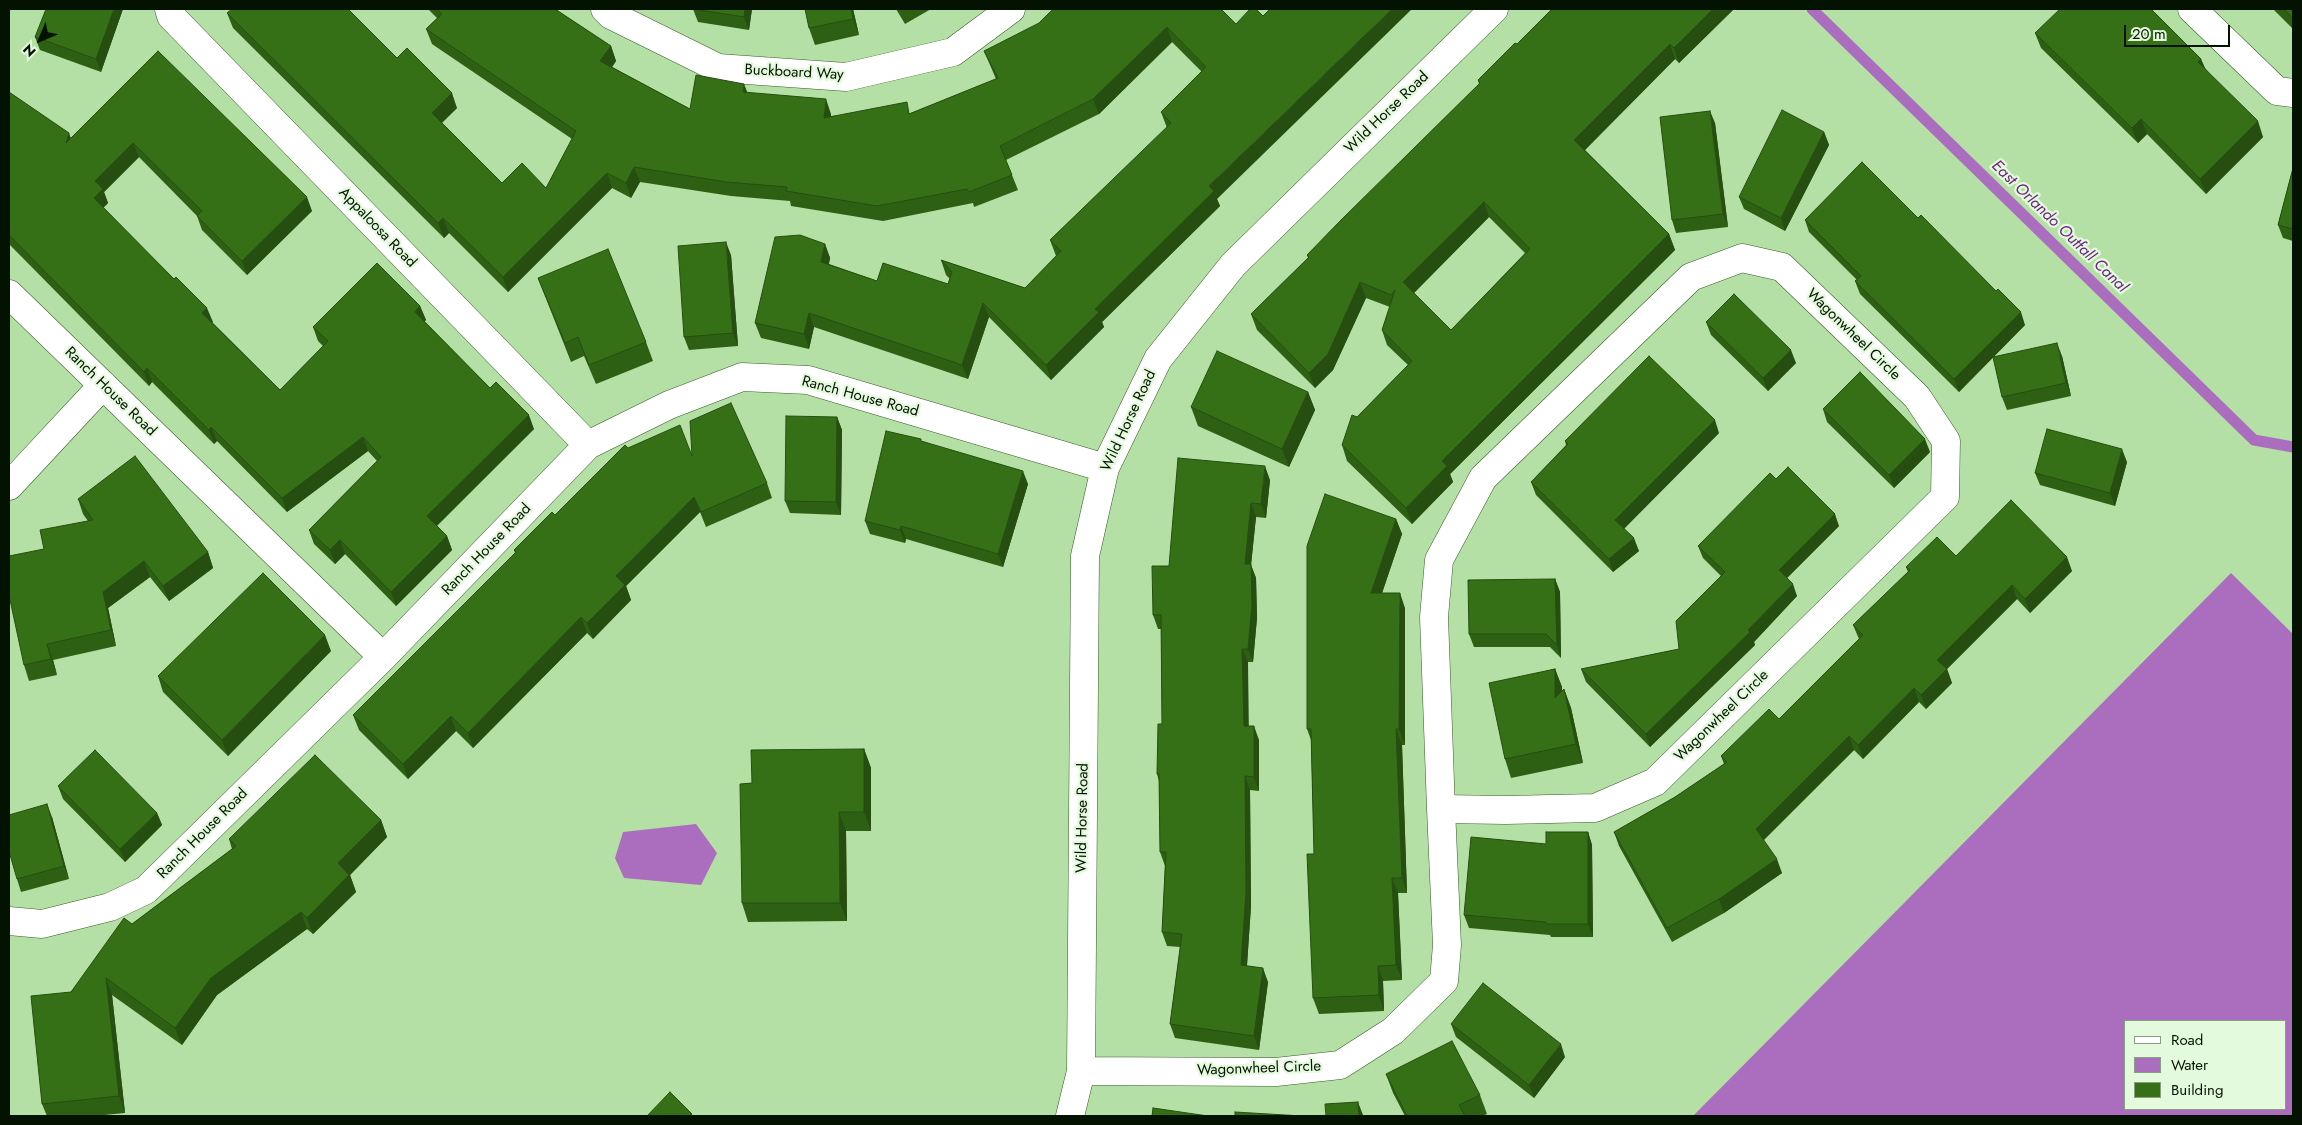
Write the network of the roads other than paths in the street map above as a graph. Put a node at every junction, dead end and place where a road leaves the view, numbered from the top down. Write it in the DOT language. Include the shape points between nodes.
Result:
graph roads {
  1 [pos="169,9"];
  2 [pos="605,9"];
  3 [pos="1010,9"];
  4 [pos="1494,9"];
  5 [pos="2192,9"];
  6 [pos="2293,93"];
  7 [pos="9,294"];
  8 [pos="103,386"];
  9 [pos="588,445"];
  10 [pos="1105,468"];
  11 [pos="9,486"];
  12 [pos="383,657"];
  13 [pos="1440,809"];
  14 [pos="9,921"];
  15 [pos="1080,1071"];
  16 [pos="1070,1116"];
  1 -- 9 [label="street, Appaloosa Road" via="171,16"];
  2 -- 3 [label="street, Buckboard Way" via="611,15 718,68 846,77 953,52"];
  4 -- 10 [label="street, Wild Horse Road" via="1233,265 1158,359"];
  5 -- 6 [label="street" via="2277,91"];
  7 -- 8 [label="street, Ranch House Road"];
  8 -- 11 [label="street"];
  8 -- 12 [label="street, Ranch House Road"];
  9 -- 10 [label="street, Ranch House Road" via="669,404 742,377 808,380"];
  9 -- 12 [label="street, Ranch House Road"];
  10 -- 15 [label="street, Wild Horse Road" via="1085,556"];
  12 -- 14 [label="street, Ranch House Road" via="146,890 110,907 42,924"];
  13 -- 13 [label="street, Wagonwheel Circle" via="1434,617 1439,560 1483,478 1691,277 1742,258 1782,267 1918,397 1946,441 1945,497 1655,782 1595,808"];
  13 -- 15 [label="street, Wagonwheel Circle" via="1447,945 1444,980 1394,1031 1340,1065 1276,1072"];
  15 -- 16 [label="street, Wild Horse Road"];
}
